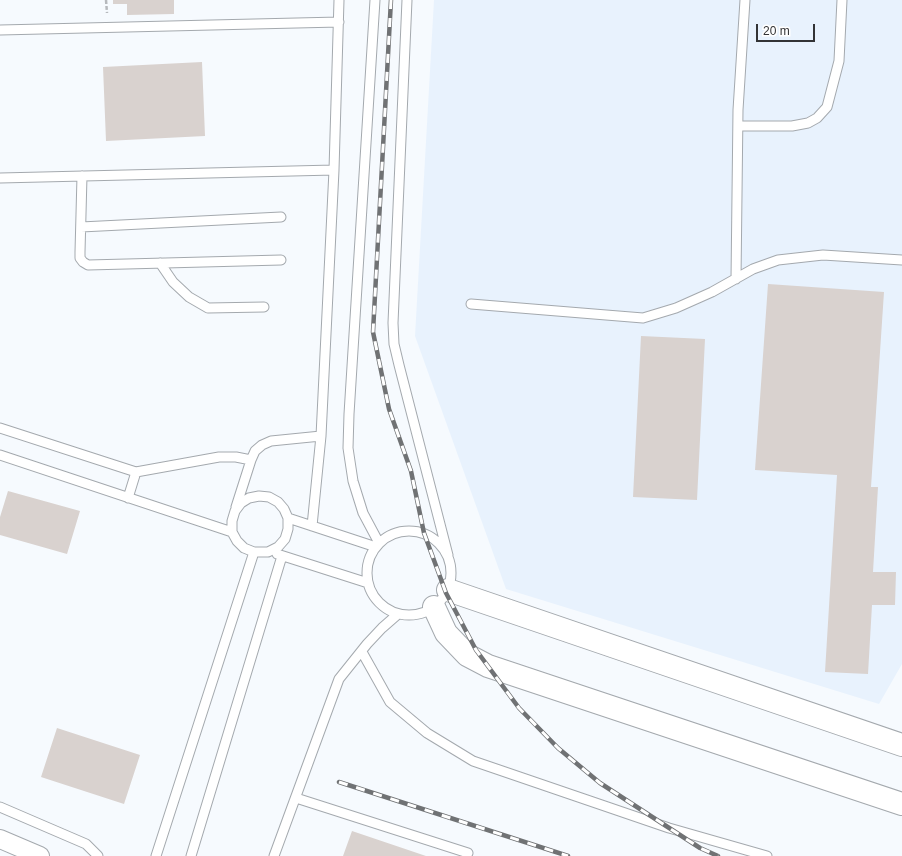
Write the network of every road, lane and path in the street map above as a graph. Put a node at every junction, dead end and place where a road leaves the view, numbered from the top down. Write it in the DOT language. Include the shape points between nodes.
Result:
graph roads {
  1 [pos="339,0"];
  2 [pos="375,0"];
  3 [pos="407,0"];
  4 [pos="745,0"];
  5 [pos="842,0"];
  6 [pos="339,22"];
  7 [pos="0,30"];
  8 [pos="738,126"];
  9 [pos="334,170"];
  10 [pos="82,176"];
  11 [pos="0,178"];
  12 [pos="281,217"];
  13 [pos="81,227"];
  14 [pos="281,260"];
  15 [pos="902,260"];
  16 [pos="160,263"];
  17 [pos="736,279"];
  18 [pos="471,304"];
  19 [pos="264,307"];
  20 [pos="0,428"];
  21 [pos="321,436"];
  22 [pos="0,456"];
  23 [pos="251,460"];
  24 [pos="136,472"];
  25 [pos="128,498"];
  26 [pos="235,511"];
  27 [pos="288,518"];
  28 [pos="312,526"];
  29 [pos="232,532"];
  30 [pos="377,545"];
  31 [pos="254,552"];
  32 [pos="268,552"];
  33 [pos="448,555"];
  34 [pos="282,556"];
  35 [pos="368,583"];
  36 [pos="448,590"];
  37 [pos="434,608"];
  38 [pos="398,614"];
  39 [pos="362,652"];
  40 [pos="899,740"];
  41 [pos="296,798"];
  42 [pos="902,804"];
  43 [pos="0,807"];
  44 [pos="0,839"];
  45 [pos="468,853"];
  46 [pos="40,856"];
  47 [pos="98,856"];
  48 [pos="156,856"];
  49 [pos="191,856"];
  50 [pos="274,856"];
  51 [pos="767,856"];
  1 -- 6 [label="lane"];
  2 -- 30 [label="lane" via="348,448 353,481"];
  3 -- 33 [label="lane" via="392,323 399,366"];
  4 -- 8 [label="lane"];
  5 -- 8 [label="lane" via="839,61 827,107 808,123 792,126"];
  6 -- 7 [label="lane"];
  6 -- 9 [label="lane"];
  8 -- 17 [label="lane"];
  9 -- 10 [label="lane"];
  9 -- 21 [label="lane"];
  10 -- 11 [label="lane"];
  10 -- 13 [label="lane"];
  12 -- 13 [label="lane"];
  13 -- 16 [label="lane" via="80,258 88,265"];
  14 -- 16 [label="lane"];
  15 -- 17 [label="lane" via="823,255 778,260 753,269"];
  16 -- 19 [label="lane" via="173,282 189,297 208,308"];
  17 -- 18 [label="lane" via="676,308 643,318"];
  20 -- 24 [label="lane"];
  21 -- 23 [label="lane" via="271,441 255,451"];
  21 -- 28 [label="lane"];
  22 -- 25 [label="lane"];
  23 -- 24 [label="lane" via="219,457"];
  23 -- 26 [label="lane"];
  24 -- 25 [label="lane"];
  25 -- 29 [label="lane"];
  26 -- 27 [label="lane" via="249,498 269,497 278,502"];
  26 -- 29 [label="lane"];
  27 -- 28 [label="lane"];
  27 -- 32 [label="lane" via="285,539 278,547"];
  28 -- 30 [label="lane"];
  29 -- 31 [label="lane" via="244,548"];
  30 -- 33 [label="lane" via="390,535 403,531 417,531 430,535 440,543"];
  30 -- 35 [label="lane" via="369,558"];
  31 -- 32 [label="lane"];
  31 -- 48 [label="lane"];
  32 -- 34 [label="lane"];
  33 -- 36 [label="lane" via="452,566 452,578"];
  34 -- 35 [label="lane"];
  34 -- 49 [label="lane"];
  35 -- 38 [label="lane" via="379,602"];
  36 -- 37 [label="lane"];
  36 -- 40 [label="street"];
  37 -- 38 [label="lane" via="423,613"];
  37 -- 42 [label="street" via="446,634 467,655 488,666"];
  38 -- 39 [label="lane"];
  39 -- 41 [label="lane" via="340,679"];
  39 -- 51 [label="lane" via="390,702 426,733 474,761 669,828"];
  41 -- 45 [label="lane"];
  41 -- 50 [label="lane"];
  43 -- 47 [label="lane" via="86,844"];
  44 -- 46 [label="street"];
}
